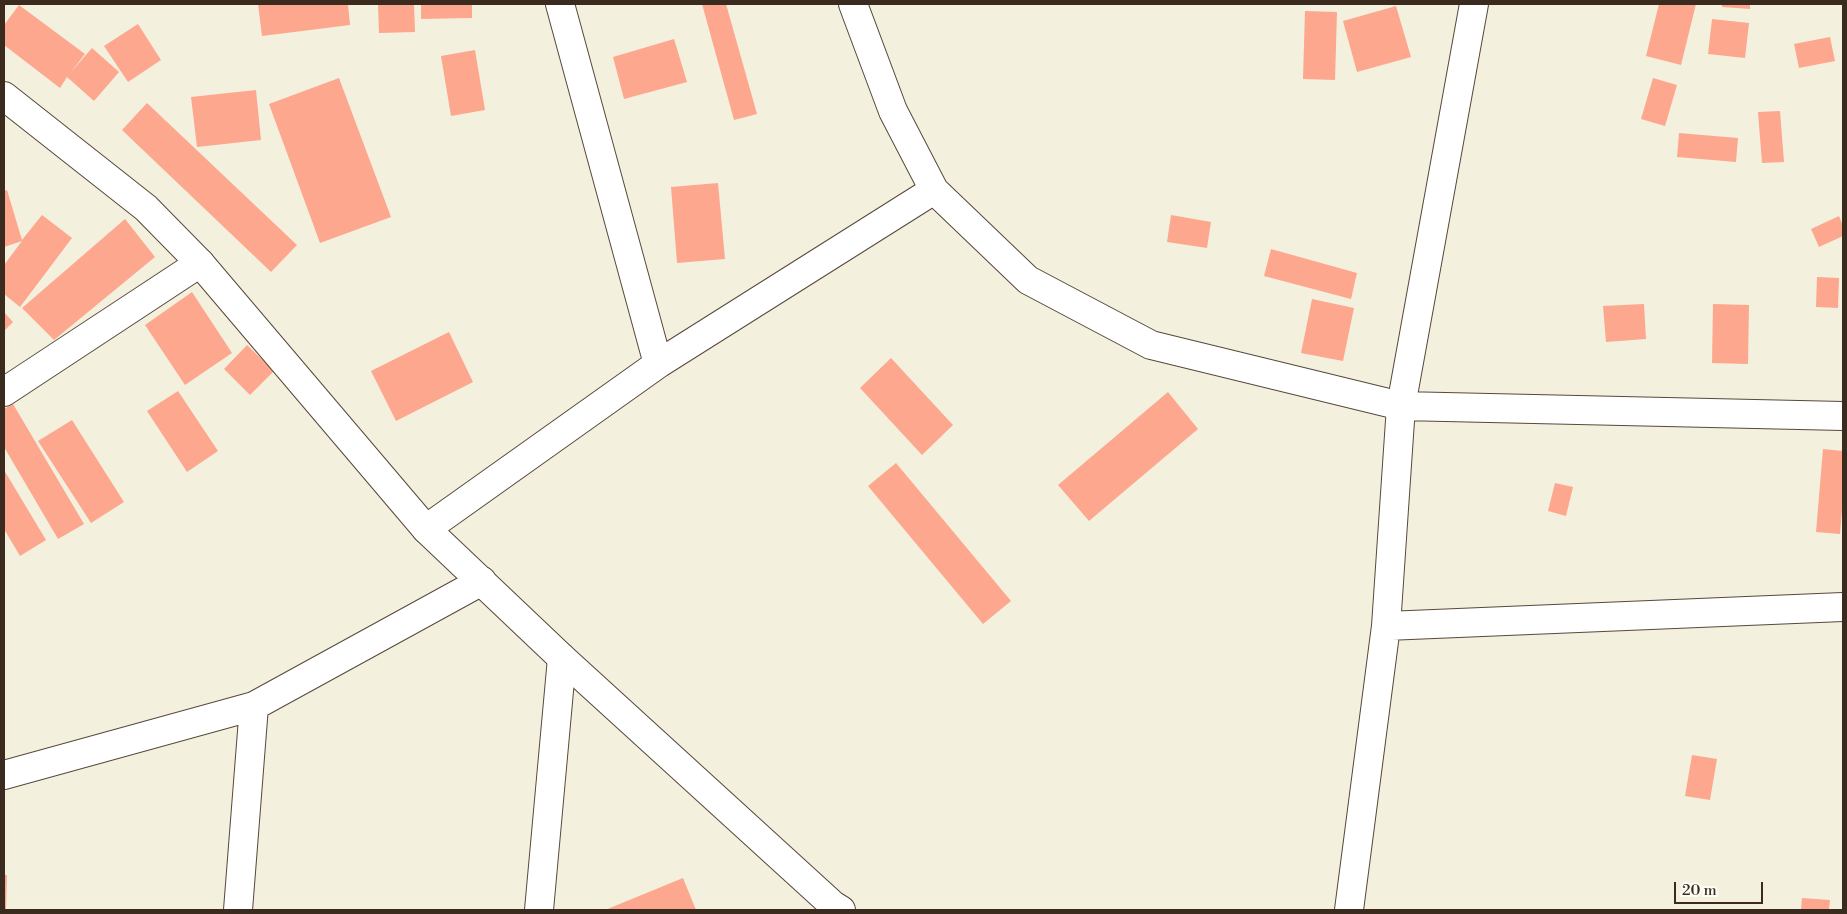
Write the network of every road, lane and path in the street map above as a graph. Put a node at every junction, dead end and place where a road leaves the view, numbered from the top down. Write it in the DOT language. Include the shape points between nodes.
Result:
graph roads {
  1 [pos="560,4"];
  2 [pos="853,4"];
  3 [pos="1474,4"];
  4 [pos="4,96"];
  5 [pos="934,190"];
  6 [pos="200,263"];
  7 [pos="658,364"];
  8 [pos="4,392"];
  9 [pos="1401,406"];
  10 [pos="1843,416"];
  11 [pos="426,529"];
  12 [pos="482,581"];
  13 [pos="1843,607"];
  14 [pos="1386,626"];
  15 [pos="562,658"];
  16 [pos="254,706"];
  17 [pos="4,775"];
  18 [pos="831,909"];
  19 [pos="238,910"];
  20 [pos="538,910"];
  21 [pos="1349,910"];
  1 -- 7 [label="street"];
  2 -- 5 [label="street" via="893,111"];
  3 -- 9 [label="street"];
  4 -- 6 [label="street" via="146,208"];
  5 -- 7 [label="street"];
  5 -- 9 [label="street" via="1028,280 1151,345"];
  6 -- 8 [label="street"];
  6 -- 11 [label="street"];
  7 -- 11 [label="street"];
  9 -- 10 [label="street"];
  9 -- 14 [label="street"];
  11 -- 12 [label="street"];
  12 -- 15 [label="street"];
  12 -- 16 [label="street"];
  13 -- 14 [label="street"];
  14 -- 21 [label="street"];
  15 -- 18 [label="street"];
  15 -- 20 [label="street"];
  16 -- 17 [label="street"];
  16 -- 19 [label="street"];
}
